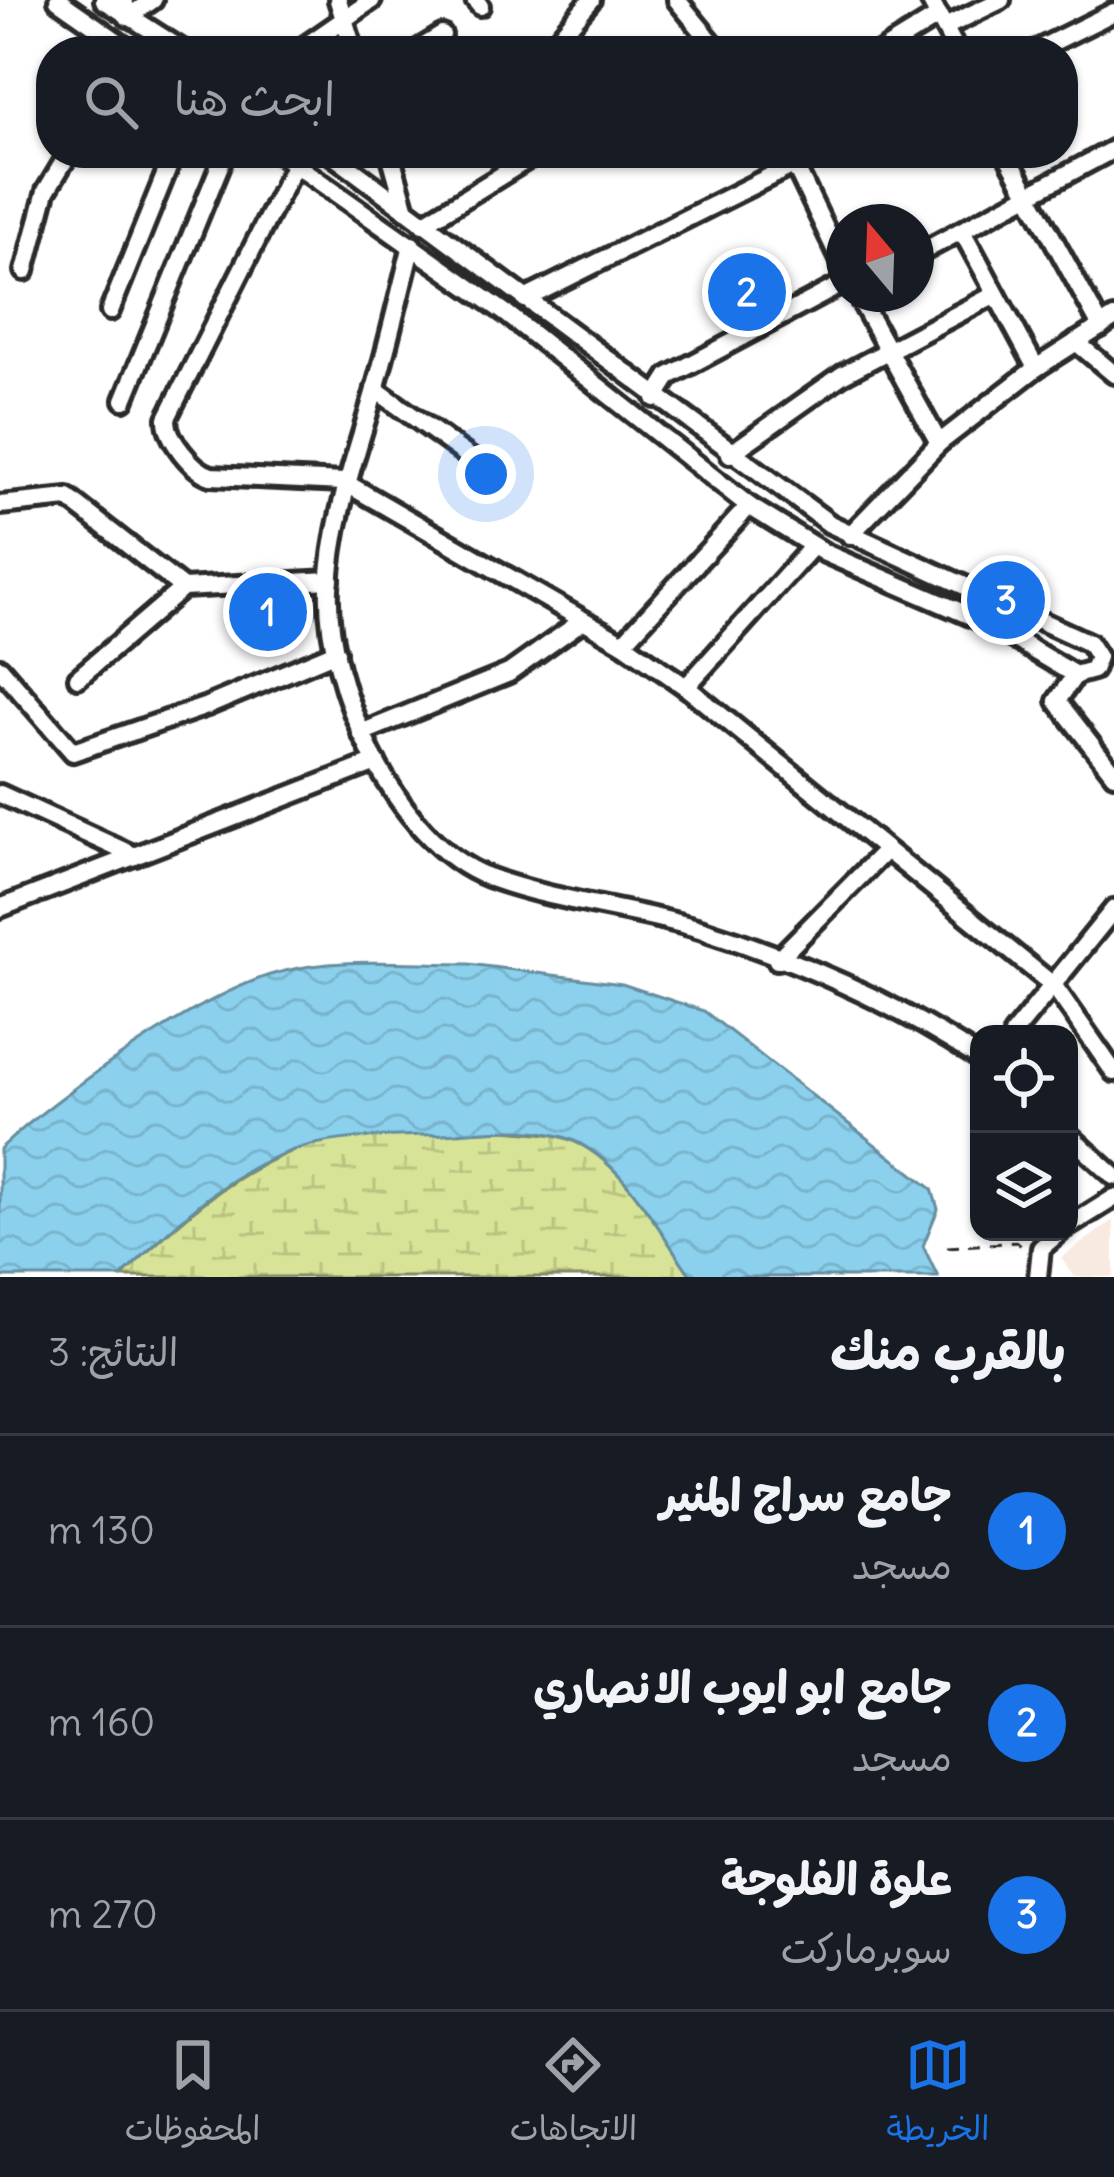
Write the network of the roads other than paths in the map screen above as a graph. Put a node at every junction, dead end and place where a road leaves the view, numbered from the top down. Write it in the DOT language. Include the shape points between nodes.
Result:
graph roads {
  1 [pos="58,0"];
  2 [pos="104,0"];
  3 [pos="153,0"];
  4 [pos="338,0"];
  5 [pos="371,0"];
  6 [pos="591,0"];
  7 [pos="677,0"];
  8 [pos="1000,0"];
  9 [pos="126,9"];
  10 [pos="1114,12"];
  11 [pos="938,14"];
  12 [pos="342,20"];
  13 [pos="561,34"];
  14 [pos="110,36"];
  15 [pos="163,36"];
  16 [pos="319,36"];
  17 [pos="348,36"];
  18 [pos="707,36"];
  19 [pos="905,36"];
  20 [pos="1065,36"];
  21 [pos="1114,149"];
  22 [pos="60,168"];
  23 [pos="169,168"];
  24 [pos="219,168"];
  25 [pos="293,168"];
  26 [pos="301,168"];
  27 [pos="350,168"];
  28 [pos="394,168"];
  29 [pos="514,168"];
  30 [pos="772,168"];
  31 [pos="796,168"];
  32 [pos="1013,168"];
  33 [pos="1026,197"];
  34 [pos="406,211"];
  35 [pos="423,224"];
  36 [pos="826,231"];
  37 [pos="962,231"];
  38 [pos="412,245"];
  39 [pos="934,246"];
  40 [pos="25,272"];
  41 [pos="491,273"];
  42 [pos="476,291"];
  43 [pos="826,293"];
  44 [pos="994,296"];
  45 [pos="525,299"];
  46 [pos="110,311"];
  47 [pos="866,312"];
  48 [pos="1108,323"];
  49 [pos="1076,342"];
  50 [pos="885,351"];
  51 [pos="1036,368"];
  52 [pos="1114,374"];
  53 [pos="375,389"];
  54 [pos="655,398"];
  55 [pos="124,400"];
  56 [pos="939,442"];
  57 [pos="730,454"];
  58 [pos="497,477"];
  59 [pos="344,482"];
  60 [pos="0,505"];
  61 [pos="749,506"];
  62 [pos="850,535"];
  63 [pos="812,546"];
  64 [pos="330,580"];
  65 [pos="183,588"];
  66 [pos="582,621"];
  67 [pos="623,643"];
  68 [pos="336,652"];
  69 [pos="1106,660"];
  70 [pos="0,668"];
  71 [pos="1075,675"];
  72 [pos="78,678"];
  73 [pos="686,687"];
  74 [pos="361,733"];
  75 [pos="376,762"];
  76 [pos="1114,774"];
  77 [pos="0,794"];
  78 [pos="885,851"];
  79 [pos="135,856"];
  80 [pos="0,908"];
  81 [pos="1114,909"];
  82 [pos="777,960"];
  83 [pos="1054,986"];
  84 [pos="1021,1025"];
  85 [pos="970,1052"];
  86 [pos="1114,1072"];
  87 [pos="1078,1144"];
  88 [pos="1114,1176"];
  89 [pos="1114,1198"];
  90 [pos="1078,1220"];
  91 [pos="1046,1241"];
  92 [pos="1037,1270"];
  93 [pos="1051,1277"];
  1 -- 14 [label="street"];
  2 -- 9 [label="street"];
  3 -- 9 [label="street"];
  4 -- 12 [label="street"];
  5 -- 12 [label="street"];
  6 -- 13 [label="street"];
  7 -- 18 [label="street"];
  8 -- 11 [label="street"];
  9 -- 15 [label="street"];
  10 -- 20 [label="street"];
  11 -- 19 [label="street"];
  12 -- 16 [label="street"];
  12 -- 17 [label="street"];
  21 -- 33 [label="street"];
  22 -- 40 [label="street"];
  23 -- 46 [label="street"];
  24 -- 55 [label="street"];
  25 -- 59 [label="street" via="164,426 204,475"];
  26 -- 38 [label="street"];
  27 -- 34 [label="street"];
  28 -- 34 [label="street"];
  29 -- 35 [label="street"];
  30 -- 45 [label="street"];
  31 -- 36 [label="street"];
  32 -- 33 [label="street"];
  33 -- 37 [label="street"];
  33 -- 48 [label="street"];
  34 -- 35 [label="street"];
  35 -- 41 [label="street"];
  37 -- 39 [label="street"];
  37 -- 44 [label="street"];
  38 -- 42 [label="street"];
  38 -- 53 [label="street"];
  41 -- 42 [label="street"];
  41 -- 45 [label="street"];
  42 -- 61 [label="street"];
  43 -- 54 [label="street" via="669,376"];
  44 -- 50 [label="street"];
  44 -- 51 [label="street"];
  45 -- 54 [label="street"];
  47 -- 50 [label="street"];
  48 -- 49 [label="street"];
  49 -- 51 [label="street"];
  49 -- 52 [label="street"];
  50 -- 56 [label="street"];
  50 -- 57 [label="street"];
  51 -- 56 [label="street"];
  53 -- 58 [label="street"];
  53 -- 59 [label="street"];
  54 -- 57 [label="street"];
  56 -- 62 [label="street"];
  57 -- 62 [label="street"];
  59 -- 64 [label="street"];
  59 -- 66 [label="street"];
  60 -- 65 [label="street" via="68,498"];
  61 -- 63 [label="street"];
  61 -- 67 [label="street"];
  62 -- 69 [label="street" via="1089,643"];
  63 -- 71 [label="street" via="988,624"];
  63 -- 73 [label="street"];
  64 -- 65 [label="street"];
  64 -- 68 [label="street"];
  65 -- 72 [label="street"];
  66 -- 67 [label="street"];
  66 -- 74 [label="street" via="509,673"];
  67 -- 73 [label="street"];
  68 -- 70 [label="street" via="73,752"];
  68 -- 74 [label="street"];
  69 -- 71 [label="street"];
  71 -- 76 [label="street" via="1057,701"];
  73 -- 78 [label="street"];
  74 -- 75 [label="street"];
  75 -- 79 [label="street"];
  75 -- 82 [label="street" via="437,845 487,876 700,929"];
  77 -- 79 [label="street"];
  78 -- 82 [label="street"];
  78 -- 83 [label="street"];
  79 -- 80 [label="street"];
  81 -- 83 [label="street"];
  82 -- 85 [label="street" via="913,1015"];
  83 -- 84 [label="street"];
  83 -- 86 [label="street"];
  87 -- 88 [label="street"];
  89 -- 90 [label="street"];
  91 -- 92 [label="street"];
  92 -- 93 [label="street"];
}
